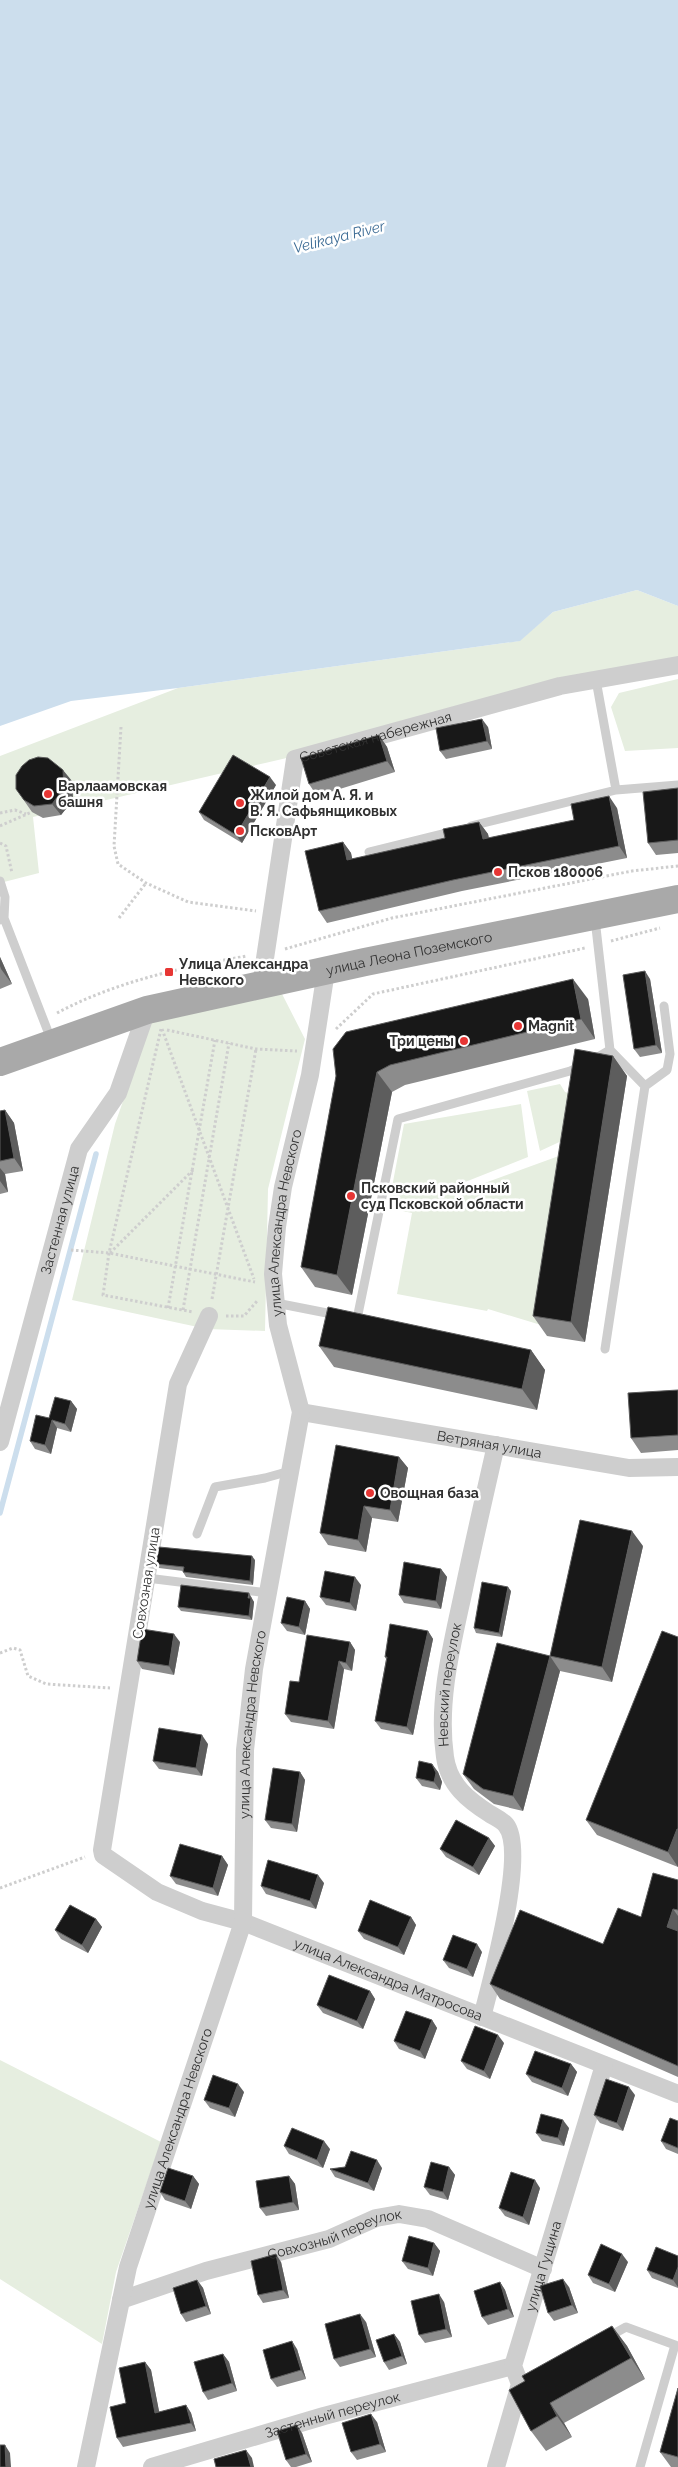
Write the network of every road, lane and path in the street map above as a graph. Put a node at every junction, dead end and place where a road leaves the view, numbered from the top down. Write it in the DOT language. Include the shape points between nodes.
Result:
graph roads {
  1 [pos="678,665"];
  2 [pos="596,680"];
  3 [pos="121,726"];
  4 [pos="678,785"];
  5 [pos="616,790"];
  6 [pos="32,812"];
  7 [pos="0,813"];
  8 [pos="26,814"];
  9 [pos="0,826"];
  10 [pos="0,843"];
  11 [pos="369,852"];
  12 [pos="678,866"];
  13 [pos="13,878"];
  14 [pos="0,881"];
  15 [pos="146,883"];
  16 [pos="678,899"];
  17 [pos="272,912"];
  18 [pos="594,915"];
  19 [pos="119,918"];
  20 [pos="2,919"];
  21 [pos="662,928"];
  22 [pos="598,945"];
  23 [pos="266,952"];
  24 [pos="326,971"];
  25 [pos="261,984"];
  26 [pos="53,1005"];
  27 [pos="664,1006"];
  28 [pos="57,1013"];
  29 [pos="150,1022"];
  30 [pos="48,1031"];
  31 [pos="215,1040"];
  32 [pos="229,1043"];
  33 [pos="256,1048"];
  34 [pos="610,1050"];
  35 [pos="313,1052"];
  36 [pos="0,1062"];
  37 [pos="646,1086"];
  38 [pos="200,1134"];
  39 [pos="210,1160"];
  40 [pos="194,1169"];
  41 [pos="228,1210"];
  42 [pos="71,1250"];
  43 [pos="109,1253"];
  44 [pos="176,1266"];
  45 [pos="190,1269"];
  46 [pos="216,1275"];
  47 [pos="255,1282"];
  48 [pos="268,1300"];
  49 [pos="168,1308"];
  50 [pos="183,1310"];
  51 [pos="209,1316"];
  52 [pos="357,1319"];
  53 [pos="367,1321"];
  54 [pos="605,1349"];
  55 [pos="301,1412"];
  56 [pos="0,1442"];
  57 [pos="496,1445"];
  58 [pos="678,1467"];
  59 [pos="290,1471"];
  60 [pos="197,1534"];
  61 [pos="147,1578"];
  62 [pos="268,1593"];
  63 [pos="0,1653"];
  64 [pos="128,1689"];
  65 [pos="103,1853"];
  66 [pos="0,1888"];
  67 [pos="243,1922"];
  68 [pos="482,2017"];
  69 [pos="604,2065"];
  70 [pos="678,2094"];
  71 [pos="543,2269"];
  72 [pos="121,2300"];
  73 [pos="602,2340"];
  74 [pos="677,2341"];
  75 [pos="514,2366"];
  76 [pos="86,2467"];
  77 [pos="152,2467"];
  78 [pos="496,2467"];
  79 [pos="640,2467"];
  1 -- 2 [label="street, Советская набережная"];
  2 -- 5 [label="lane"];
  2 -- 17 [label="street, Советская набережная" via="560,686 295,760"];
  3 -- 15 [label="path" via="114,846 118,864"];
  4 -- 5 [label="lane"];
  5 -- 11 [label="lane"];
  6 -- 8 [label="path"];
  7 -- 8 [label="path" via="15,810"];
  8 -- 9 [label="path"];
  10 -- 13 [label="path" via="6,846"];
  12 -- 23 [label="path" via="632,871 392,918 296,948"];
  14 -- 20 [label="lane" via="5,897"];
  15 -- 17 [label="path" via="188,902 215,908"];
  15 -- 19 [label="path"];
  16 -- 18 [label="main road, улица Леона Поземского"];
  17 -- 23 [label="street, Советская набережная"];
  18 -- 22 [label="lane"];
  18 -- 24 [label="main road, улица Леона Поземского"];
  20 -- 30 [label="lane"];
  21 -- 22 [label="path"];
  22 -- 34 [label="lane"];
  22 -- 35 [label="path" via="373,994"];
  23 -- 25 [label="street, Советская набережная"];
  23 -- 28 [label="path" via="194,965 147,978 79,1001"];
  24 -- 25 [label="main road, улица Леона Поземского"];
  24 -- 35 [label="street, улица Александра Невского"];
  25 -- 29 [label="main road, улица Леона Поземского"];
  26 -- 28 [label="path"];
  27 -- 37 [label="lane" via="670,1054 667,1070"];
  28 -- 30 [label="path"];
  29 -- 30 [label="main road, улица Леона Поземского"];
  29 -- 31 [label="path"];
  29 -- 38 [label="path"];
  29 -- 43 [label="path"];
  29 -- 56 [label="street, Застенная улица" via="118,1093 79,1149"];
  30 -- 36 [label="main road, улица Леона Поземского"];
  31 -- 32 [label="path"];
  31 -- 38 [label="path"];
  32 -- 33 [label="path"];
  32 -- 39 [label="path"];
  33 -- 35 [label="path"];
  33 -- 41 [label="path"];
  34 -- 37 [label="lane"];
  34 -- 52 [label="lane" via="570,1072 398,1119"];
  35 -- 48 [label="street, улица Александра Невского" via="283,1187"];
  37 -- 54 [label="lane"];
  38 -- 39 [label="path"];
  38 -- 40 [label="path"];
  39 -- 41 [label="path"];
  39 -- 45 [label="path"];
  40 -- 43 [label="path"];
  40 -- 44 [label="path"];
  41 -- 46 [label="path"];
  41 -- 47 [label="path"];
  42 -- 43 [label="path"];
  43 -- 44 [label="path"];
  43 -- 49 [label="path" via="102,1295"];
  44 -- 45 [label="path"];
  44 -- 49 [label="path"];
  45 -- 46 [label="path"];
  45 -- 50 [label="path"];
  46 -- 47 [label="path"];
  46 -- 51 [label="path"];
  47 -- 48 [label="path"];
  48 -- 51 [label="path" via="244,1316"];
  48 -- 52 [label="lane"];
  48 -- 55 [label="street, улица Александра Невского" via="278,1325"];
  49 -- 50 [label="path"];
  50 -- 51 [label="path"];
  51 -- 61 [label="street, Совхозная улица" via="178,1384"];
  52 -- 53 [label="lane"];
  55 -- 57 [label="street, Ветряная улица"];
  55 -- 59 [label="street, улица Александра Невского"];
  57 -- 58 [label="street, Ветряная улица" via="629,1468"];
  57 -- 68 [label="street, Невский переулок" via="448,1661 442,1724 445,1760 452,1781 468,1798 506,1824 512,1837 513,1854 503,1933"];
  59 -- 60 [label="lane" via="214,1487"];
  59 -- 62 [label="street, улица Александра Невского"];
  61 -- 62 [label="lane"];
  61 -- 64 [label="street, Совхозная улица"];
  62 -- 67 [label="street, улица Александра Невского" via="254,1669 246,1750"];
  63 -- 64 [label="path" via="13,1648 20,1650 28,1676 46,1684"];
  64 -- 65 [label="street, Совхозная улица"];
  65 -- 66 [label="path"];
  65 -- 67 [label="street, улица Александра Матросова" via="157,1892 202,1911"];
  67 -- 68 [label="street, улица Александра Матросова"];
  67 -- 72 [label="street, улица Александра Невского" via="152,2192"];
  68 -- 69 [label="street, улица Александра Матросова"];
  69 -- 70 [label="street, улица Александра Матросова"];
  69 -- 71 [label="street, улица Гущина"];
  71 -- 72 [label="street, Совхозный переулок" via="428,2219 399,2214 376,2218 329,2239 206,2271"];
  71 -- 75 [label="street, улица Гущина"];
  72 -- 76 [label="street, улица Александра Невского"];
  73 -- 74 [label="lane" via="626,2327"];
  74 -- 79 [label="lane"];
  75 -- 77 [label="street, Застенный переулок" via="324,2416"];
  75 -- 78 [label="street" via="525,2382"];
}
